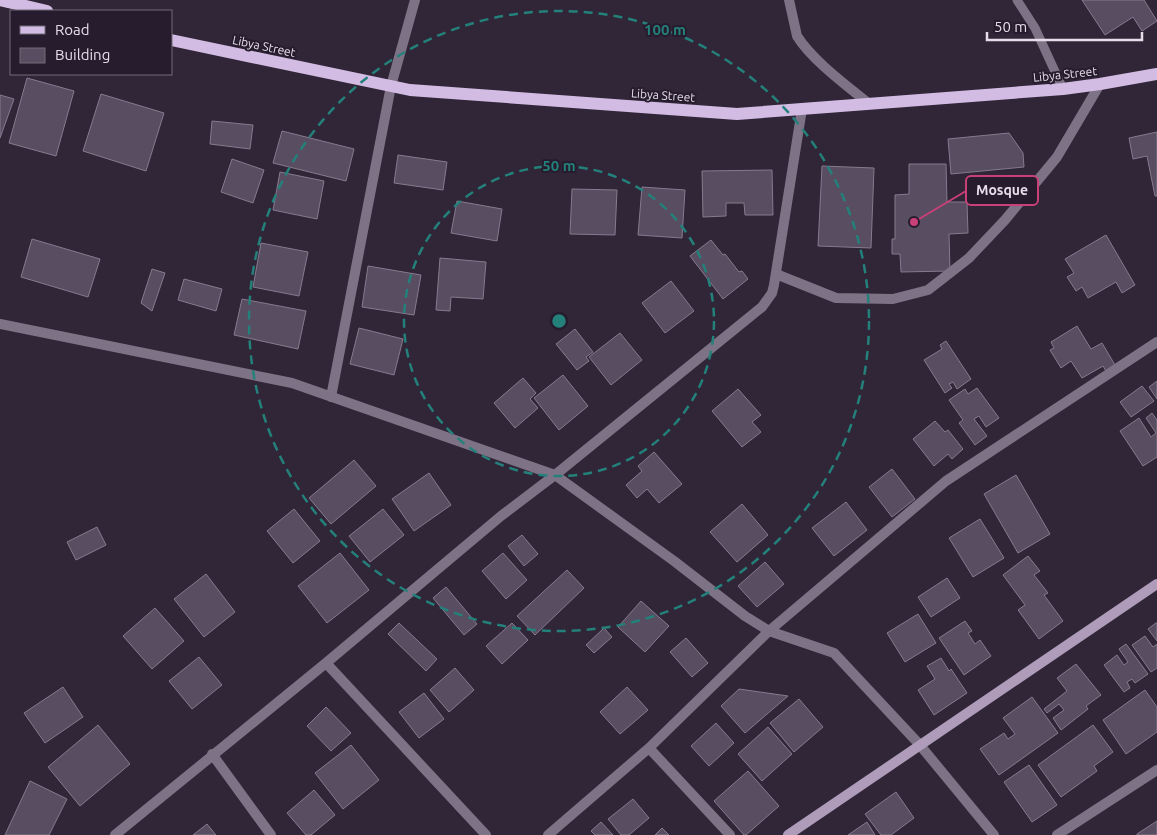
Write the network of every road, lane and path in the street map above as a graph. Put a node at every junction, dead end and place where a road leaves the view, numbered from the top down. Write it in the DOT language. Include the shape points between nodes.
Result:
graph roads {
  1 [pos="0,0"];
  2 [pos="414,0"];
  3 [pos="789,0"];
  4 [pos="1017,0"];
  5 [pos="43,10"];
  6 [pos="172,40"];
  7 [pos="1157,74"];
  8 [pos="1100,84"];
  9 [pos="391,86"];
  10 [pos="1063,89"];
  11 [pos="868,104"];
  12 [pos="802,109"];
  13 [pos="776,274"];
  14 [pos="0,324"];
  15 [pos="1157,342"];
  16 [pos="331,397"];
  17 [pos="555,475"];
  18 [pos="1155,589"];
  19 [pos="769,631"];
  20 [pos="326,663"];
  21 [pos="919,744"];
  22 [pos="649,748"];
  23 [pos="212,754"];
  24 [pos="1157,770"];
  25 [pos="115,835"];
  26 [pos="270,835"];
  27 [pos="486,835"];
  28 [pos="548,835"];
  29 [pos="730,835"];
  30 [pos="788,835"];
  31 [pos="994,835"];
  32 [pos="1057,835"];
  1 -- 5 [label="main road"];
  2 -- 9 [label="street"];
  3 -- 11 [label="street" via="800,42"];
  4 -- 10 [label="lane" via="1035,28"];
  6 -- 9 [label="main road, Libya Street"];
  7 -- 8 [label="main road, Libya Street"];
  8 -- 10 [label="main road, Libya Street"];
  8 -- 13 [label="street" via="1057,158 969,258 928,290 893,299 836,298"];
  9 -- 12 [label="main road, Libya Street" via="738,114"];
  9 -- 16 [label="street"];
  10 -- 11 [label="main road, Libya Street"];
  11 -- 12 [label="main road, Libya Street"];
  12 -- 13 [label="street"];
  13 -- 17 [label="street" via="772,293 762,307"];
  14 -- 16 [label="street" via="292,383"];
  15 -- 19 [label="street" via="946,481"];
  16 -- 17 [label="street"];
  17 -- 19 [label="street"];
  17 -- 20 [label="street" via="501,516"];
  18 -- 21 [label="street"];
  19 -- 21 [label="street" via="834,653"];
  19 -- 22 [label="street"];
  20 -- 23 [label="street"];
  20 -- 27 [label="street"];
  21 -- 30 [label="street"];
  21 -- 31 [label="street"];
  22 -- 28 [label="street"];
  22 -- 29 [label="street"];
  23 -- 25 [label="street"];
  23 -- 26 [label="street"];
  24 -- 32 [label="street"];
}
